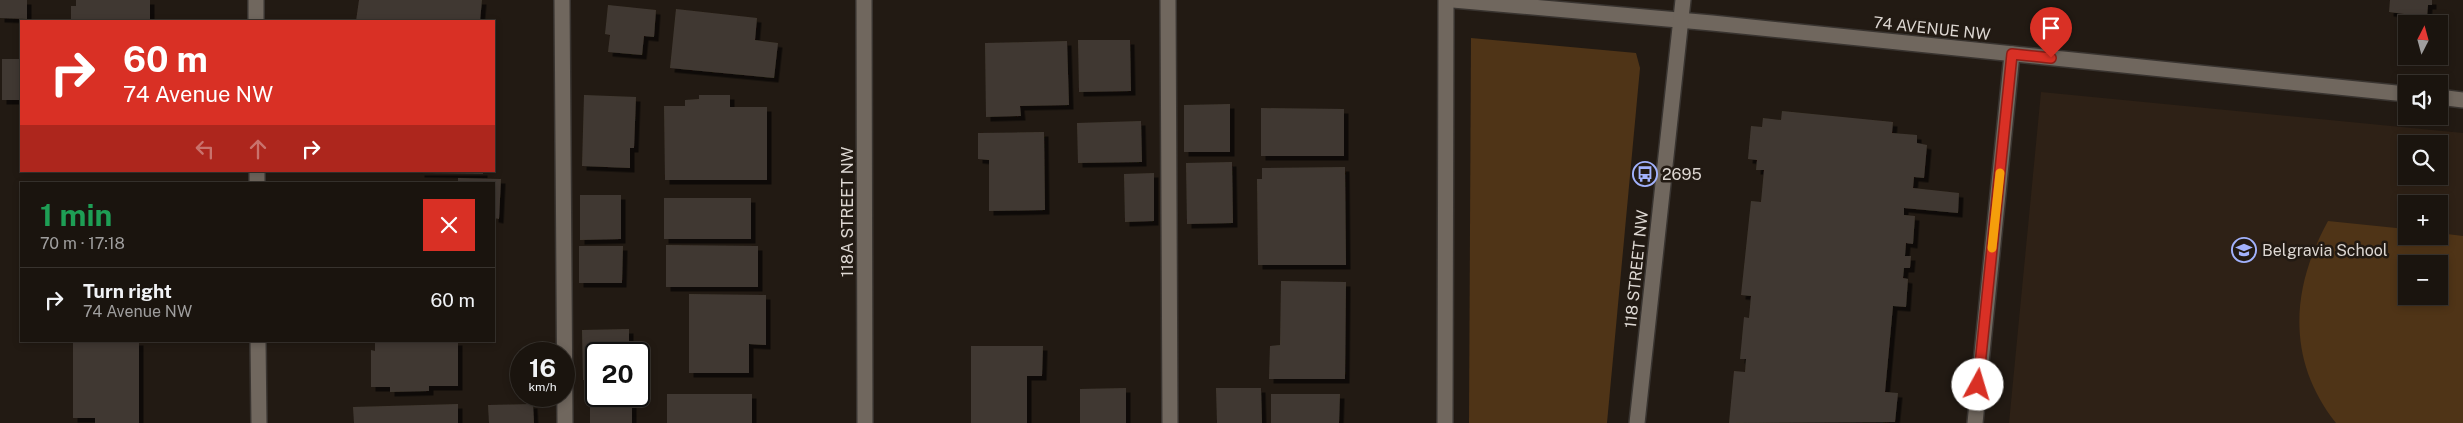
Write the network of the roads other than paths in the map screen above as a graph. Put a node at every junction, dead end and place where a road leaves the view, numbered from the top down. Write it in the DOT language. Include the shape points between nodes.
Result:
graph roads {
  1 [pos="256,0"];
  2 [pos="562,0"];
  3 [pos="864,0"];
  4 [pos="1168,0"];
  5 [pos="1446,0"];
  6 [pos="1453,0"];
  7 [pos="1683,0"];
  8 [pos="256,20"];
  9 [pos="1681,20"];
  10 [pos="2012,54"];
  11 [pos="2398,93"];
  12 [pos="2448,98"];
  13 [pos="2463,100"];
  14 [pos="258,342"];
  15 [pos="258,423"];
  16 [pos="565,423"];
  17 [pos="866,423"];
  18 [pos="1170,423"];
  19 [pos="1446,423"];
  20 [pos="1636,423"];
  21 [pos="1974,423"];
  1 -- 8 [label="street"];
  2 -- 16 [label="street"];
  3 -- 17 [label="street, 118A STREET NW"];
  4 -- 18 [label="street"];
  5 -- 19 [label="street"];
  6 -- 9 [label="street, 74 AVENUE NW"];
  7 -- 9 [label="street, 118 STREET NW"];
  9 -- 10 [label="street, 74 AVENUE NW"];
  9 -- 20 [label="street, 118 STREET NW"];
  10 -- 11 [label="street, 74 AVENUE NW"];
  10 -- 21 [label="street"];
  12 -- 13 [label="street"];
  14 -- 15 [label="street"];
}
